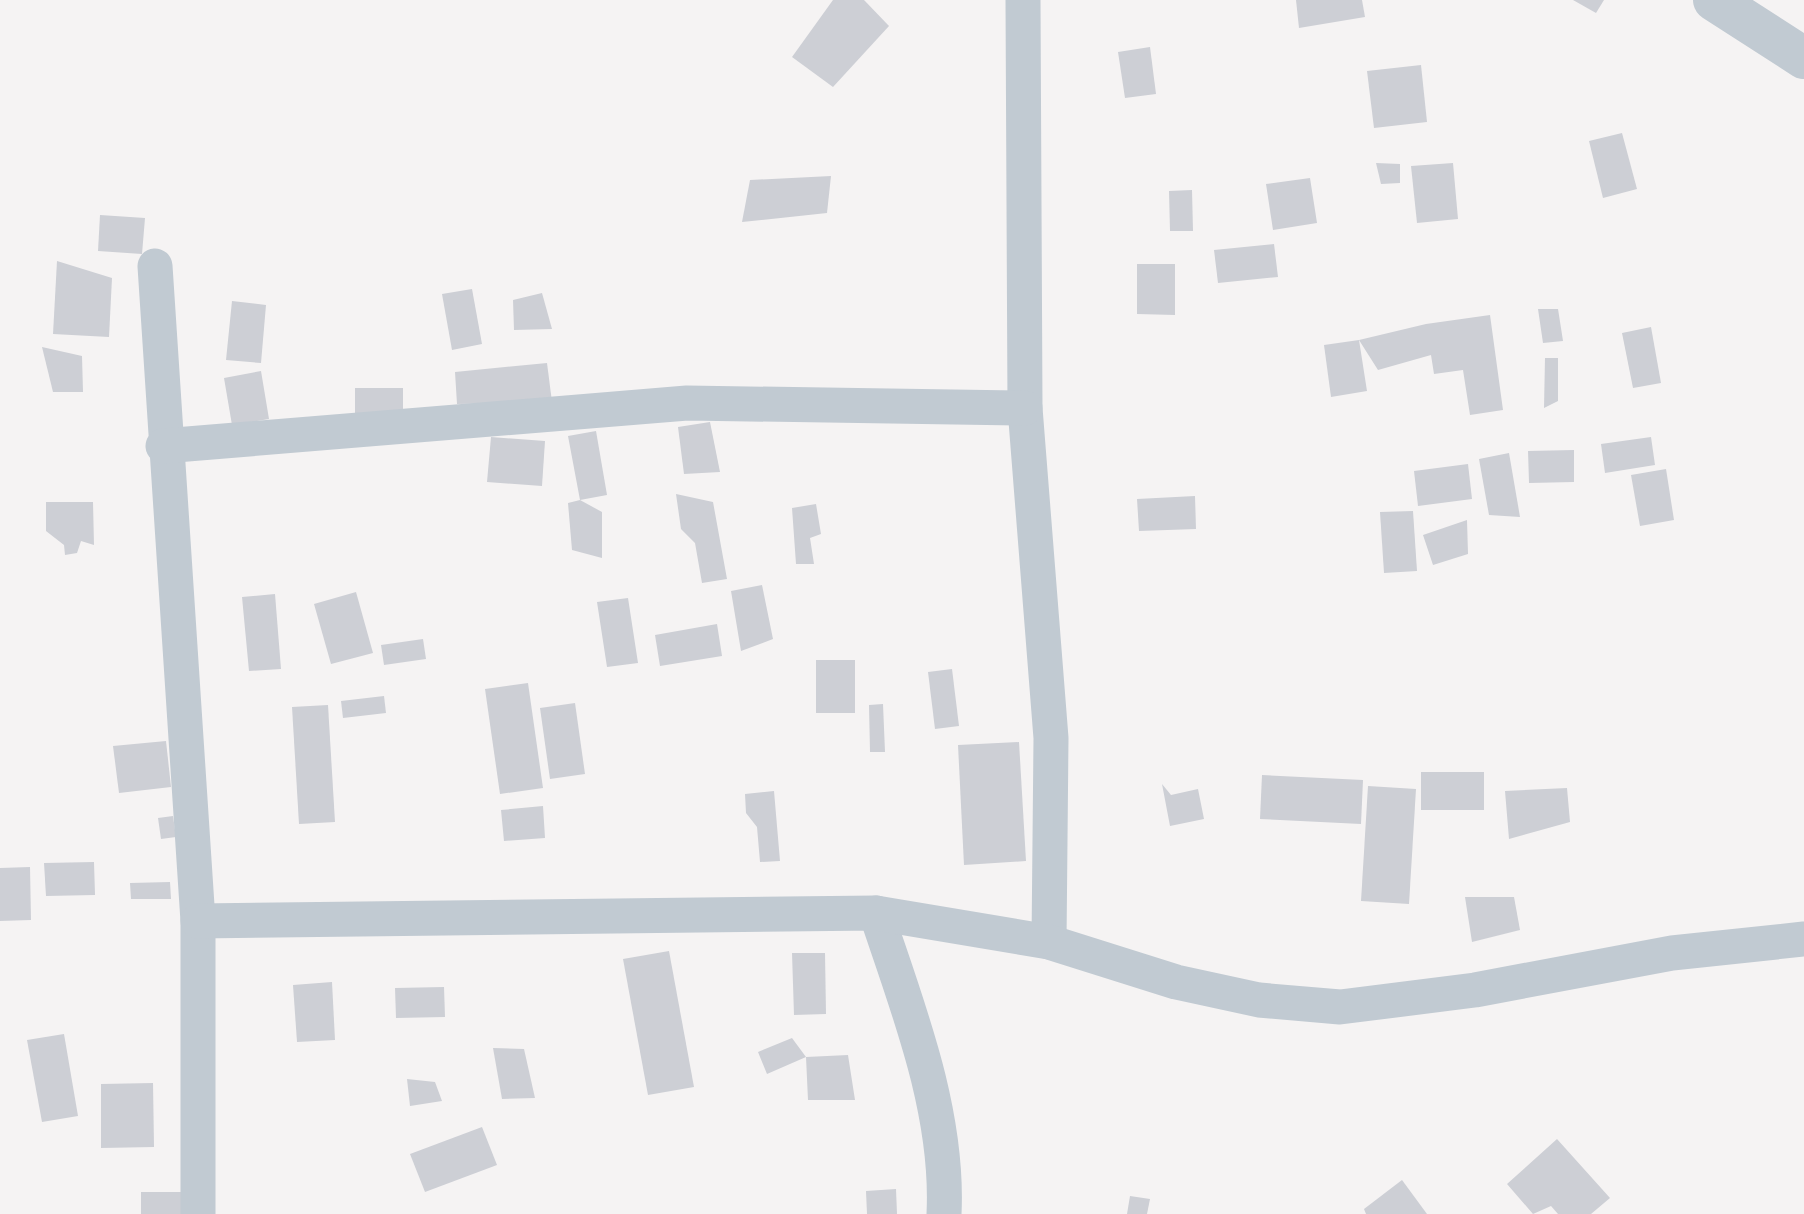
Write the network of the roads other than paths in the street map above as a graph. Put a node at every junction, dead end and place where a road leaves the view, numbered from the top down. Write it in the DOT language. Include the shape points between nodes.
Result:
graph roads {
  1 [pos="1023,0"];
  2 [pos="1714,0"];
  3 [pos="1804,58"];
  4 [pos="155,266"];
  5 [pos="1024,408"];
  6 [pos="163,446"];
  7 [pos="876,913"];
  8 [pos="198,921"];
  9 [pos="1804,939"];
  10 [pos="1050,942"];
  11 [pos="198,1214"];
  12 [pos="944,1214"];
  1 -- 5 [label="street"];
  2 -- 3 [label="street"];
  4 -- 6 [label="street"];
  5 -- 6 [label="street" via="688,404"];
  5 -- 10 [label="street" via="1051,738"];
  6 -- 8 [label="street"];
  7 -- 8 [label="street"];
  7 -- 10 [label="street"];
  7 -- 12 [label="street" via="936,1114"];
  8 -- 11 [label="street"];
  9 -- 10 [label="street" via="1340,1007 1192,986"];
}
